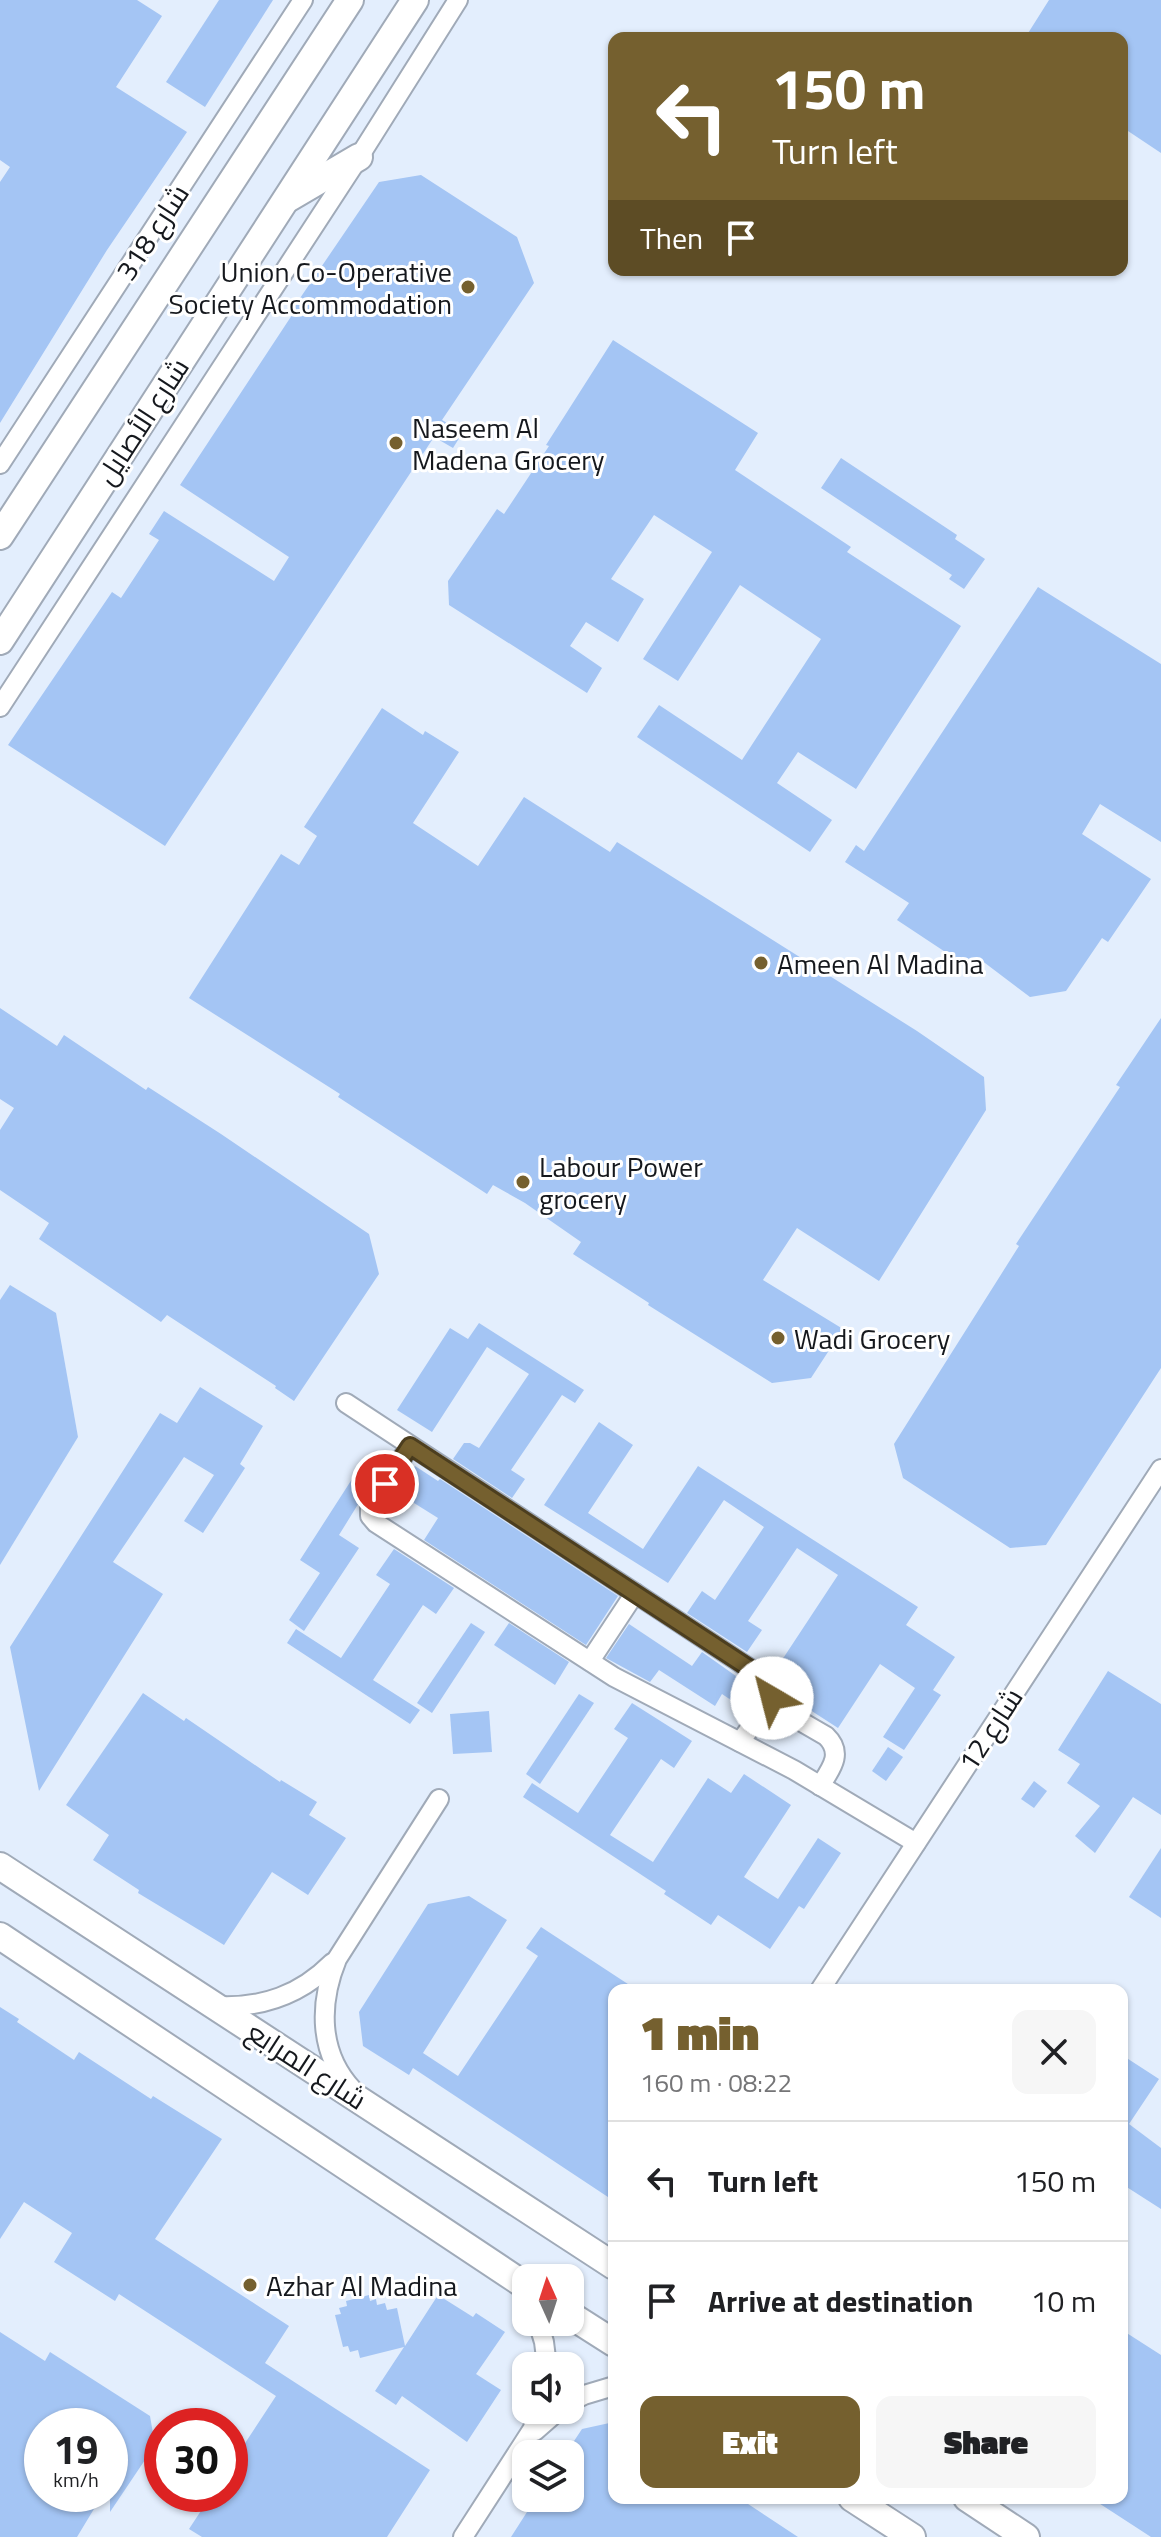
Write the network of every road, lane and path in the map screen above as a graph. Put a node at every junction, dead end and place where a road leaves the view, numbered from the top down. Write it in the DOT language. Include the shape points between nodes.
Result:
graph roads {
  1 [pos="303,0"];
  2 [pos="350,0"];
  3 [pos="415,0"];
  4 [pos="458,0"];
  5 [pos="359,157"];
  6 [pos="283,202"];
  7 [pos="0,464"];
  8 [pos="0,536"];
  9 [pos="0,641"];
  10 [pos="0,707"];
  11 [pos="346,1403"];
  12 [pos="410,1446"];
  13 [pos="1161,1469"];
  14 [pos="635,1593"];
  15 [pos="590,1661"];
  16 [pos="769,1703"];
  17 [pos="740,1742"];
  18 [pos="820,1786"];
  19 [pos="439,1799"];
  20 [pos="916,1843"];
  21 [pos="0,1866"];
  22 [pos="0,1936"];
  23 [pos="337,1959"];
  24 [pos="824,1984"];
  25 [pos="217,2006"];
  26 [pos="363,2101"];
  27 [pos="608,2262"];
  28 [pos="512,2278"];
  29 [pos="584,2324"];
  30 [pos="608,2339"];
  31 [pos="608,2388"];
  32 [pos="584,2395"];
  33 [pos="544,2424"];
  34 [pos="527,2440"];
  35 [pos="512,2461"];
  36 [pos="861,2504"];
  37 [pos="976,2504"];
  38 [pos="463,2537"];
  39 [pos="912,2537"];
  40 [pos="1026,2537"];
  1 -- 7 [label="street, شارع 318"];
  2 -- 8 [label="main road, شارع الأصايل"];
  3 -- 6 [label="main road, شارع الأصايل"];
  4 -- 5 [label="street"];
  5 -- 6 [label="main road"];
  5 -- 10 [label="street"];
  6 -- 9 [label="main road, شارع الأصايل"];
  11 -- 12 [label="street"];
  12 -- 14 [label="street"];
  12 -- 15 [label="street" via="370,1507 372,1520"];
  13 -- 20 [label="street, شارع 12"];
  14 -- 15 [label="street"];
  14 -- 16 [label="street" via="764,1678 772,1693"];
  15 -- 17 [label="street"];
  16 -- 17 [label="street"];
  16 -- 18 [label="street" via="833,1744 835,1760"];
  17 -- 18 [label="street"];
  18 -- 20 [label="street"];
  19 -- 23 [label="street"];
  20 -- 24 [label="street, شارع 12"];
  21 -- 25 [label="main road, شارع المرابع"];
  22 -- 28 [label="main road"];
  23 -- 25 [label="street" via="283,1998"];
  23 -- 26 [label="street" via="328,1980 324,2027 337,2067"];
  25 -- 26 [label="main road, شارع المرابع"];
  26 -- 27 [label="main road, شارع المرابع"];
  29 -- 30 [label="main road"];
  31 -- 32 [label="street"];
  33 -- 34 [label="street"];
  35 -- 38 [label="street"];
  36 -- 39 [label="main road"];
  37 -- 40 [label="main road"];
}
